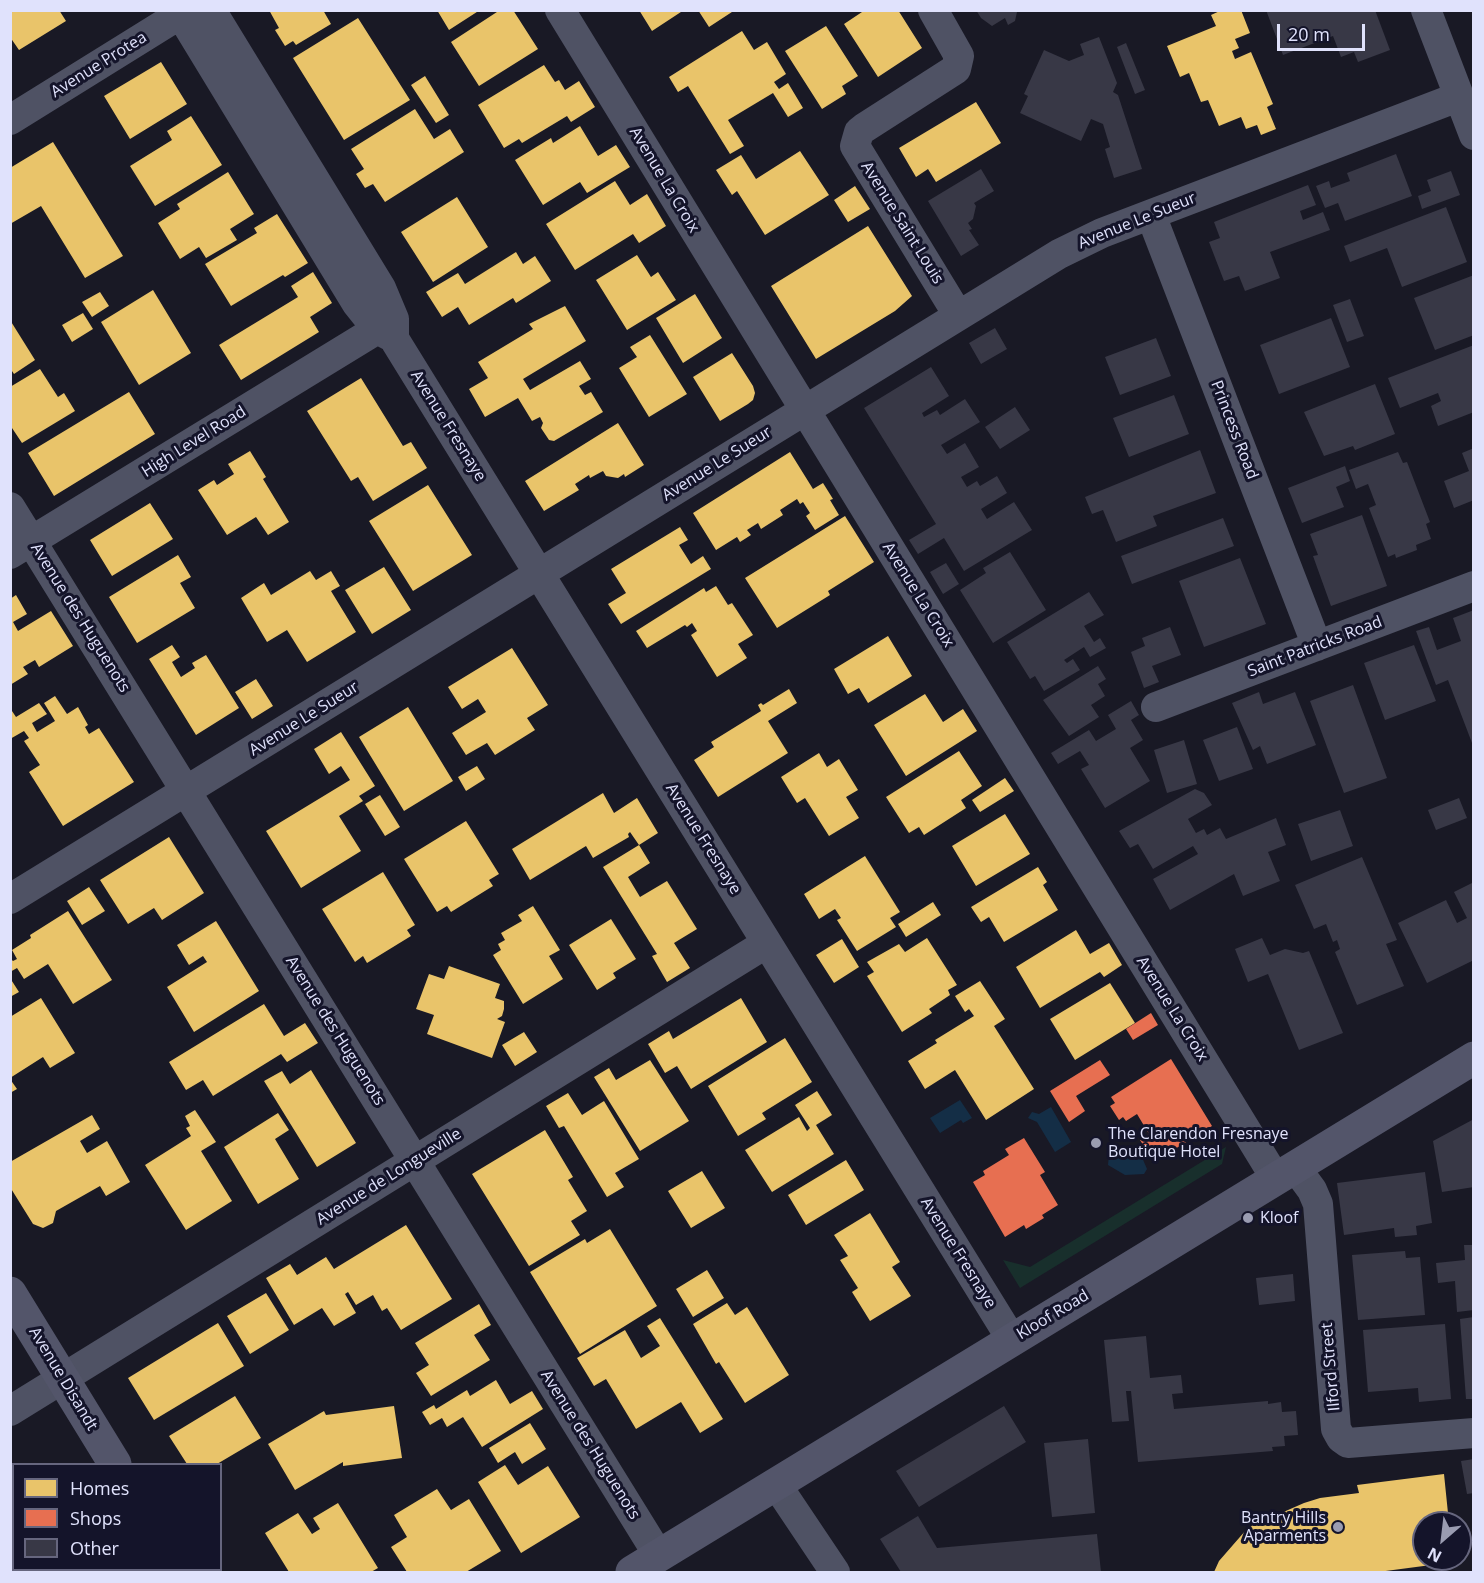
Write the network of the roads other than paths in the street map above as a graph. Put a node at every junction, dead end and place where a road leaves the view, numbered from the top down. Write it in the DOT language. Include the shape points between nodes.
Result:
graph roads {
  1 [pos="211,10"];
  2 [pos="560,10"];
  3 [pos="933,10"];
  4 [pos="1426,10"];
  5 [pos="181,12"];
  6 [pos="1458,97"];
  7 [pos="10,120"];
  8 [pos="1473,135"];
  9 [pos="1151,215"];
  10 [pos="958,315"];
  11 [pos="388,329"];
  12 [pos="804,410"];
  13 [pos="10,507"];
  14 [pos="21,548"];
  15 [pos="539,574"];
  16 [pos="1473,586"];
  17 [pos="1317,646"];
  18 [pos="1156,707"];
  19 [pos="187,791"];
  20 [pos="10,899"];
  21 [pos="767,944"];
  22 [pos="1473,1058"];
  23 [pos="414,1161"];
  24 [pos="1286,1173"];
  25 [pos="10,1293"];
  26 [pos="1012,1340"];
  27 [pos="62,1379"];
  28 [pos="10,1411"];
  29 [pos="1473,1434"];
  30 [pos="114,1463"];
  31 [pos="776,1484"];
  32 [pos="645,1564"];
  33 [pos="835,1572"];
  1 -- 11 [label="street, Avenue Fresnaye" via="381,288"];
  2 -- 12 [label="street, Avenue La Croix"];
  3 -- 10 [label="street, Avenue Saint Louis" via="959,56 956,69 864,128 855,146"];
  4 -- 6 [label="street"];
  5 -- 7 [label="street, Avenue Protea"];
  5 -- 11 [label="street, Avenue Fresnaye" via="357,304"];
  6 -- 8 [label="street"];
  6 -- 9 [label="street, Avenue Le Sueur"];
  9 -- 10 [label="street, Avenue Le Sueur" via="1066,250"];
  9 -- 17 [label="street, Princess Road"];
  10 -- 12 [label="street, Avenue Le Sueur"];
  11 -- 14 [label="street, High Level Road"];
  11 -- 15 [label="street, Avenue Fresnaye"];
  12 -- 15 [label="street, Avenue Le Sueur"];
  12 -- 24 [label="street, Avenue La Croix"];
  13 -- 14 [label="street, Avenue des Huguenots"];
  14 -- 19 [label="street, Avenue des Huguenots"];
  15 -- 19 [label="street, Avenue Le Sueur"];
  15 -- 21 [label="street, Avenue Fresnaye"];
  16 -- 17 [label="street, Saint Patricks Road"];
  17 -- 18 [label="street, Saint Patricks Road"];
  19 -- 20 [label="street, Avenue Le Sueur"];
  19 -- 23 [label="street, Avenue des Huguenots"];
  21 -- 23 [label="street, Avenue de Longueville"];
  21 -- 26 [label="street, Avenue Fresnaye"];
  22 -- 24 [label="main road, Kloof Road"];
  23 -- 27 [label="street, Avenue de Longueville"];
  23 -- 32 [label="street, Avenue des Huguenots"];
  24 -- 26 [label="main road, Kloof Road"];
  24 -- 29 [label="street, Ilford Street" via="1312,1190 1318,1204 1336,1429 1341,1438 1348,1443"];
  25 -- 27 [label="main road, Avenue Disandt"];
  26 -- 31 [label="main road, Kloof Road"];
  27 -- 28 [label="street, Avenue de Longueville"];
  27 -- 30 [label="main road, Avenue Disandt"];
  31 -- 32 [label="main road, Kloof Road"];
  31 -- 33 [label="street"];
}
